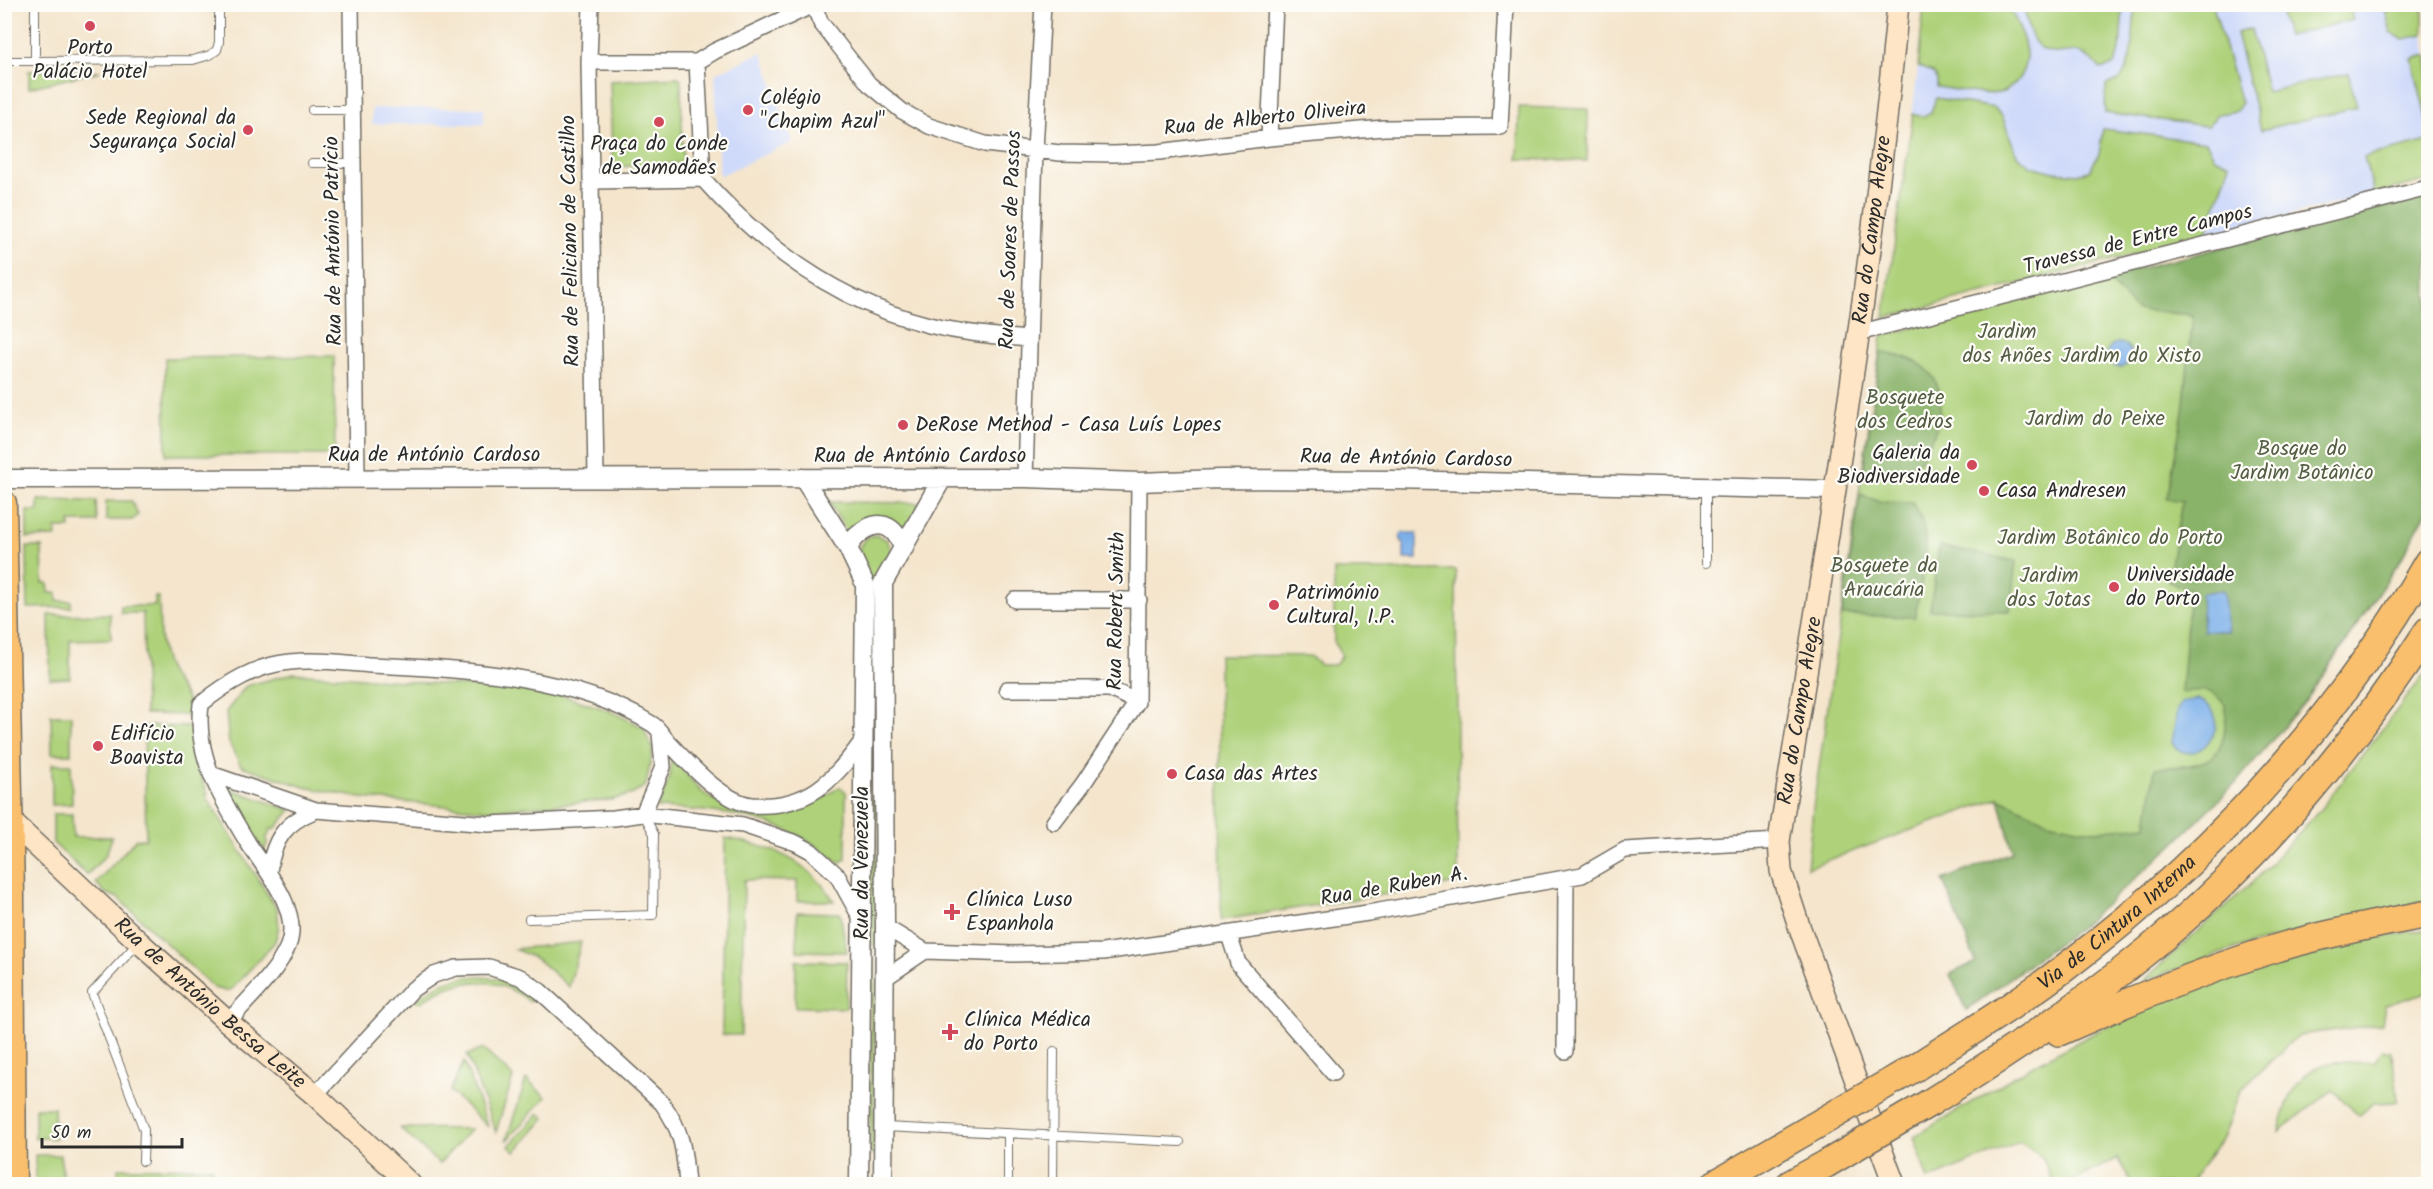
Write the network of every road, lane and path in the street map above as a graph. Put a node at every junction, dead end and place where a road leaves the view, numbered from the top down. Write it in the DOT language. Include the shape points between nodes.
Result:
graph roads {
  1 [pos="35,4"];
  2 [pos="219,4"];
  3 [pos="351,4"];
  4 [pos="591,4"];
  5 [pos="1043,4"];
  6 [pos="1275,4"];
  7 [pos="1506,4"];
  8 [pos="1898,4"];
  9 [pos="813,5"];
  10 [pos="4,61"];
  11 [pos="35,61"];
  12 [pos="589,62"];
  13 [pos="697,62"];
  14 [pos="312,110"];
  15 [pos="353,110"];
  16 [pos="1269,138"];
  17 [pos="1035,150"];
  18 [pos="312,163"];
  19 [pos="354,163"];
  20 [pos="703,179"];
  21 [pos="593,181"];
  22 [pos="2428,188"];
  23 [pos="1858,333"];
  24 [pos="1028,339"];
  25 [pos="357,477"];
  26 [pos="596,477"];
  27 [pos="803,478"];
  28 [pos="1025,478"];
  29 [pos="4,479"];
  30 [pos="942,479"];
  31 [pos="1139,482"];
  32 [pos="1706,487"];
  33 [pos="1835,490"];
  34 [pos="4,503"];
  35 [pos="848,548"];
  36 [pos="904,548"];
  37 [pos="2428,562"];
  38 [pos="1706,563"];
  39 [pos="1015,600"];
  40 [pos="1139,600"];
  41 [pos="2428,631"];
  42 [pos="6,682"];
  43 [pos="1007,689"];
  44 [pos="1137,702"];
  45 [pos="660,734"];
  46 [pos="863,740"];
  47 [pos="211,774"];
  48 [pos="316,810"];
  49 [pos="644,814"];
  50 [pos="7,818"];
  51 [pos="1054,822"];
  52 [pos="1779,841"];
  53 [pos="269,871"];
  54 [pos="1566,878"];
  55 [pos="2428,914"];
  56 [pos="529,919"];
  57 [pos="863,922"];
  58 [pos="885,927"];
  59 [pos="1229,935"];
  60 [pos="139,942"];
  61 [pos="926,951"];
  62 [pos="885,978"];
  63 [pos="228,1022"];
  64 [pos="1054,1051"];
  65 [pos="1565,1051"];
  66 [pos="2001,1058"];
  67 [pos="1333,1073"];
  68 [pos="315,1095"];
  69 [pos="883,1127"];
  70 [pos="1008,1133"];
  71 [pos="1054,1135"];
  72 [pos="1180,1142"];
  73 [pos="142,1161"];
  74 [pos="859,1177"];
  75 [pos="883,1177"];
  76 [pos="14,1185"];
  77 [pos="410,1185"];
  78 [pos="687,1185"];
  79 [pos="1008,1185"];
  80 [pos="1053,1185"];
  81 [pos="1715,1185"];
  82 [pos="1790,1185"];
  83 [pos="1894,1185"];
  1 -- 11 [label="lane"];
  2 -- 11 [label="lane" via="217,50 202,58"];
  3 -- 15 [label="street, Rua de António Patrício"];
  4 -- 12 [label="street, Rua de Feliciano de Castilho"];
  5 -- 17 [label="street, Rua de Soares de Passos"];
  6 -- 16 [label="street"];
  7 -- 16 [label="street, Rua de Alberto Oliveira" via="1500,127 1384,128"];
  8 -- 23 [label="main road, Rua do Campo Alegre"];
  9 -- 13 [label="street"];
  9 -- 17 [label="street, Rua de Alberto Oliveira" via="821,23 869,84 902,111 929,126 967,139"];
  10 -- 11 [label="lane"];
  12 -- 13 [label="street"];
  12 -- 21 [label="street, Rua de Feliciano de Castilho"];
  13 -- 20 [label="street"];
  14 -- 15 [label="lane"];
  15 -- 19 [label="street, Rua de António Patrício"];
  16 -- 17 [label="street, Rua de Alberto Oliveira" via="1159,152"];
  17 -- 24 [label="street, Rua de Soares de Passos"];
  18 -- 19 [label="lane"];
  19 -- 25 [label="street, Rua de António Patrício"];
  20 -- 21 [label="street"];
  20 -- 24 [label="street" via="735,215 818,280 929,325"];
  21 -- 26 [label="street, Rua de Feliciano de Castilho"];
  22 -- 23 [label="street, Travessa de Entre Campos"];
  23 -- 33 [label="main road, Rua do Campo Alegre"];
  24 -- 28 [label="street, Rua de Soares de Passos"];
  25 -- 26 [label="street, Rua de António Cardoso"];
  25 -- 29 [label="street, Rua de António Cardoso"];
  26 -- 27 [label="street, Rua de António Cardoso"];
  27 -- 30 [label="street, Rua de António Cardoso"];
  27 -- 35 [label="street, Rua da Venezuela"];
  28 -- 30 [label="street, Rua de António Cardoso"];
  28 -- 31 [label="street, Rua de António Cardoso"];
  30 -- 36 [label="street, Rua da Venezuela"];
  31 -- 32 [label="street, Rua de António Cardoso" via="1383,480"];
  31 -- 40 [label="street, Rua Robert Smith"];
  32 -- 33 [label="street, Rua de António Cardoso"];
  32 -- 38 [label="lane"];
  33 -- 52 [label="main road, Rua do Campo Alegre"];
  34 -- 42 [label="main road"];
  35 -- 36 [label="street" via="864,529 881,525 892,530"];
  35 -- 46 [label="street, Rua da Venezuela" via="865,584"];
  36 -- 58 [label="street, Rua da Venezuela" via="883,583"];
  37 -- 81 [label="highway, Via de Cintura Interna, bridge" via="2333,705 2299,748 2233,820 2152,897 2022,999 1916,1067"];
  39 -- 40 [label="street"];
  40 -- 44 [label="street, Rua Robert Smith"];
  41 -- 66 [label="highway, Via de Cintura Interna" via="2365,723 2263,842 2148,950"];
  42 -- 50 [label="main road"];
  43 -- 44 [label="street" via="1110,689"];
  44 -- 51 [label="street, Rua Robert Smith"];
  45 -- 46 [label="street" via="688,764 730,798 751,805 806,797 836,776"];
  45 -- 47 [label="street" via="655,725 614,703 474,670 290,662 240,676 201,704 202,750"];
  45 -- 49 [label="street" via="663,767"];
  46 -- 57 [label="street, Rua da Venezuela"];
  47 -- 48 [label="street"];
  47 -- 53 [label="street" via="227,808"];
  48 -- 49 [label="street" via="489,824"];
  48 -- 53 [label="street" via="297,818 284,830 272,853"];
  49 -- 56 [label="lane" via="654,834 653,915"];
  49 -- 57 [label="street" via="743,825 796,843 837,875"];
  50 -- 60 [label="main road, Rua de António Bessa Leite"];
  50 -- 76 [label="main road"];
  52 -- 54 [label="street, Rua de Ruben A." via="1624,850 1582,876"];
  52 -- 83 [label="main road, Rua do Campo Alegre" via="1781,871 1799,926"];
  53 -- 63 [label="street" via="287,909 289,944"];
  54 -- 59 [label="street, Rua de Ruben A."];
  54 -- 65 [label="street"];
  55 -- 66 [label="highway" via="2351,929 2217,967 2114,1007"];
  57 -- 74 [label="street, Rua da Venezuela"];
  58 -- 61 [label="street, Rua de Ruben A."];
  58 -- 62 [label="street, Rua da Venezuela"];
  59 -- 61 [label="street, Rua de Ruben A." via="1103,952"];
  59 -- 67 [label="street" via="1238,963"];
  60 -- 63 [label="main road, Rua de António Bessa Leite"];
  60 -- 73 [label="lane" via="92,993 144,1130"];
  61 -- 62 [label="street"];
  62 -- 69 [label="street, Rua da Venezuela"];
  63 -- 68 [label="main road, Rua de António Bessa Leite"];
  64 -- 71 [label="lane"];
  66 -- 82 [label="highway, Via de Cintura Interna, bridge"];
  68 -- 77 [label="main road, Rua de António Bessa Leite"];
  68 -- 78 [label="street" via="413,989 434,975 456,968 489,967 520,977 540,991 662,1103 676,1122 684,1144"];
  69 -- 70 [label="lane"];
  69 -- 75 [label="street, Rua da Venezuela"];
  70 -- 71 [label="lane"];
  70 -- 79 [label="lane"];
  71 -- 72 [label="lane"];
  71 -- 80 [label="lane"];
  74 -- 75 [label="street"];
}
